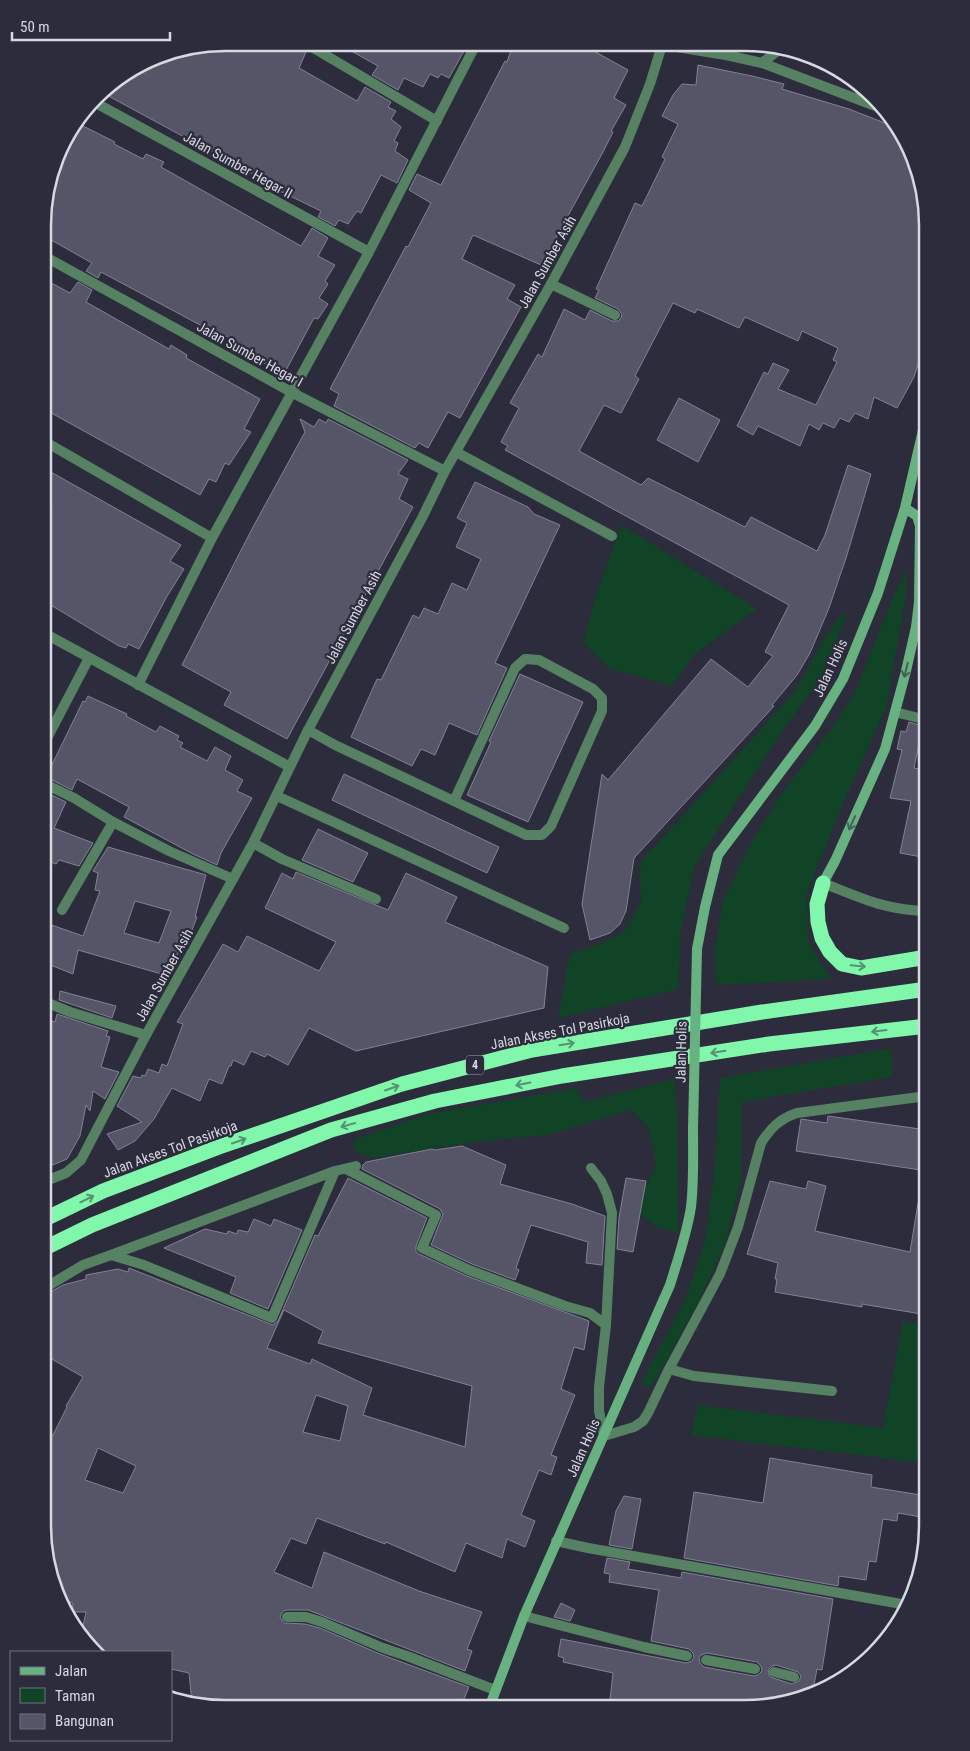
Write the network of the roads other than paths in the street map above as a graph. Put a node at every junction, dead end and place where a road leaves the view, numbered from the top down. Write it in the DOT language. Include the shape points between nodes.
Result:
graph roads {
  1 [pos="661,51"];
  2 [pos="701,51"];
  3 [pos="320,52"];
  4 [pos="472,52"];
  5 [pos="773,54"];
  6 [pos="762,63"];
  7 [pos="870,104"];
  8 [pos="99,105"];
  9 [pos="437,121"];
  10 [pos="369,252"];
  11 [pos="51,260"];
  12 [pos="551,284"];
  13 [pos="615,315"];
  14 [pos="293,393"];
  15 [pos="51,445"];
  16 [pos="919,451"];
  17 [pos="456,452"];
  18 [pos="445,471"];
  19 [pos="905,508"];
  20 [pos="919,522"];
  21 [pos="612,536"];
  22 [pos="212,538"];
  23 [pos="919,604"];
  24 [pos="916,627"];
  25 [pos="51,637"];
  26 [pos="89,658"];
  27 [pos="138,685"];
  28 [pos="895,712"];
  29 [pos="919,718"];
  30 [pos="308,730"];
  31 [pos="51,731"];
  32 [pos="290,768"];
  33 [pos="51,787"];
  34 [pos="277,796"];
  35 [pos="454,801"];
  36 [pos="113,822"];
  37 [pos="253,843"];
  38 [pos="232,879"];
  39 [pos="823,883"];
  40 [pos="376,899"];
  41 [pos="62,910"];
  42 [pos="918,910"];
  43 [pos="564,928"];
  44 [pos="918,958"];
  45 [pos="918,990"];
  46 [pos="51,1004"];
  47 [pos="918,1027"];
  48 [pos="146,1035"];
  49 [pos="918,1097"];
  50 [pos="591,1168"];
  51 [pos="335,1172"];
  52 [pos="51,1179"];
  53 [pos="51,1216"];
  54 [pos="51,1245"];
  55 [pos="111,1255"];
  56 [pos="51,1284"];
  57 [pos="606,1325"];
  58 [pos="669,1369"];
  59 [pos="832,1391"];
  60 [pos="604,1436"];
  61 [pos="556,1541"];
  62 [pos="901,1604"];
  63 [pos="524,1616"];
  64 [pos="287,1617"];
  65 [pos="687,1656"];
  66 [pos="706,1660"];
  67 [pos="755,1669"];
  68 [pos="774,1672"];
  69 [pos="794,1677"];
  70 [pos="495,1690"];
  71 [pos="492,1700"];
  1 -- 12 [label="street, Jalan Sumber Asih" via="625,147"];
  2 -- 6 [label="street"];
  3 -- 9 [label="street"];
  4 -- 9 [label="street"];
  5 -- 6 [label="street"];
  6 -- 7 [label="street"];
  8 -- 10 [label="street, Jalan Sumber Hegar II"];
  9 -- 10 [label="street"];
  10 -- 14 [label="street"];
  11 -- 14 [label="street, Jalan Sumber Hegar I"];
  12 -- 13 [label="street"];
  12 -- 17 [label="street, Jalan Sumber Asih"];
  14 -- 18 [label="street, Jalan Sumber Hegar I"];
  14 -- 22 [label="street"];
  15 -- 22 [label="street"];
  16 -- 19 [label="street, Jalan Holis"];
  17 -- 18 [label="street, Jalan Sumber Asih"];
  17 -- 21 [label="street"];
  18 -- 30 [label="street, Jalan Sumber Asih"];
  19 -- 20 [label="street" via="917,516"];
  19 -- 60 [label="street, Jalan Holis, bridge" via="878,594 843,679 814,726 718,855 697,949 690,1208 670,1285"];
  22 -- 27 [label="street"];
  23 -- 24 [label="street"];
  24 -- 28 [label="street, one-way"];
  25 -- 26 [label="street"];
  26 -- 27 [label="street"];
  26 -- 31 [label="street"];
  27 -- 32 [label="street"];
  28 -- 29 [label="street"];
  28 -- 39 [label="street, one-way" via="885,749"];
  30 -- 32 [label="street, Jalan Sumber Asih"];
  30 -- 35 [label="street"];
  32 -- 34 [label="street, Jalan Sumber Asih"];
  33 -- 36 [label="street"];
  34 -- 37 [label="street, Jalan Sumber Asih"];
  34 -- 43 [label="street"];
  35 -- 35 [label="street" via="526,835 542,835 551,826 602,710 602,698 593,689 539,660 524,659 515,668"];
  36 -- 38 [label="street"];
  36 -- 41 [label="street"];
  37 -- 38 [label="street, Jalan Sumber Asih"];
  37 -- 40 [label="street" via="282,859"];
  38 -- 48 [label="street, Jalan Sumber Asih"];
  39 -- 42 [label="street" via="895,909"];
  39 -- 44 [label="highway, one-way" via="817,904 818,922 822,938 842,964 861,968"];
  53 -- 45 [label="highway, Jalan Akses Tol Pasirkoja / 4, one-way" via="104,1191 237,1141 402,1084 532,1050"];
  46 -- 48 [label="street"];
  47 -- 54 [label="highway, 4, one-way" via="740,1048 562,1076 436,1101 331,1130 92,1225"];
  48 -- 52 [label="street, Jalan Sumber Asih" via="80,1160 66,1173"];
  49 -- 58 [label="street" via="797,1113 784,1118 769,1131 760,1143 738,1227 720,1274"];
  50 -- 57 [label="street" via="601,1181 612,1213"];
  51 -- 55 [label="street"];
  51 -- 55 [label="street" via="272,1318 144,1265"];
  51 -- 57 [label="street" via="351,1167 436,1215 422,1248 470,1270 590,1313"];
  55 -- 56 [label="street" via="84,1265"];
  57 -- 60 [label="street" via="599,1386"];
  58 -- 59 [label="street" via="694,1376"];
  58 -- 60 [label="street" via="643,1421 624,1431"];
  60 -- 61 [label="street, Jalan Holis"];
  61 -- 62 [label="street"];
  61 -- 63 [label="street, Jalan Holis"];
  63 -- 65 [label="street"];
  63 -- 70 [label="street, Jalan Holis"];
  64 -- 70 [label="street" via="322,1622"];
  66 -- 67 [label="street"];
  68 -- 69 [label="street"];
  70 -- 71 [label="street, Jalan Holis"];
}
